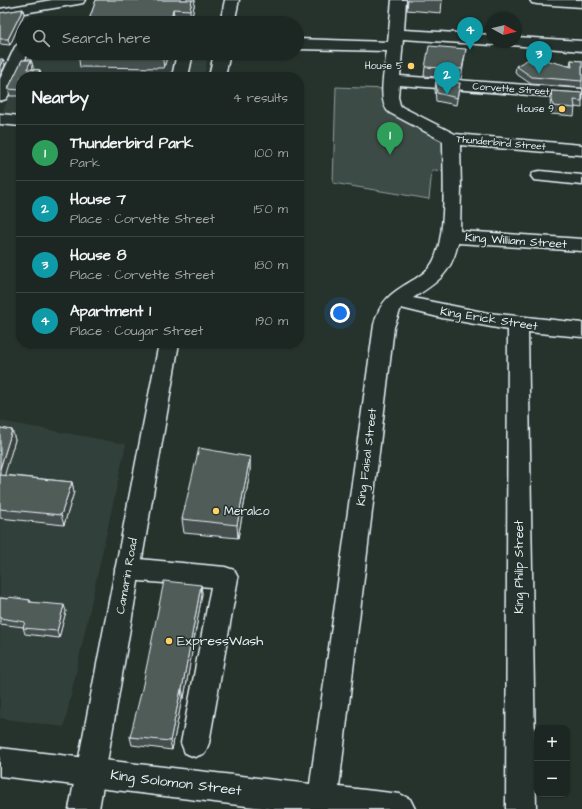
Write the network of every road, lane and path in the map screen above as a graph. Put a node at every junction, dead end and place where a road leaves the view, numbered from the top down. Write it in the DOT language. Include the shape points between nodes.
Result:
graph roads {
  1 [pos="78,0"];
  2 [pos="232,0"];
  3 [pos="399,0"];
  4 [pos="537,0"];
  5 [pos="62,1"];
  6 [pos="582,3"];
  7 [pos="20,5"];
  8 [pos="0,13"];
  9 [pos="229,16"];
  10 [pos="396,40"];
  11 [pos="486,40"];
  12 [pos="522,42"];
  13 [pos="304,44"];
  14 [pos="582,46"];
  15 [pos="17,60"];
  16 [pos="184,60"];
  17 [pos="221,60"];
  18 [pos="181,72"];
  19 [pos="219,72"];
  20 [pos="391,80"];
  21 [pos="582,94"];
  22 [pos="0,96"];
  23 [pos="0,119"];
  24 [pos="16,121"];
  25 [pos="451,139"];
  26 [pos="582,150"];
  27 [pos="540,176"];
  28 [pos="582,180"];
  29 [pos="450,236"];
  30 [pos="582,245"];
  31 [pos="396,300"];
  32 [pos="518,325"];
  33 [pos="582,330"];
  34 [pos="168,348"];
  35 [pos="128,569"];
  36 [pos="195,743"];
  37 [pos="0,762"];
  38 [pos="91,774"];
  39 [pos="323,800"];
  40 [pos="84,809"];
  41 [pos="400,809"];
  42 [pos="521,809"];
  1 -- 5 [label="street"];
  2 -- 9 [label="street"];
  3 -- 10 [label="street, Thunderbird Street"];
  4 -- 6 [label="street"];
  5 -- 7 [label="street"];
  7 -- 8 [label="street"];
  10 -- 11 [label="street"];
  10 -- 13 [label="street"];
  10 -- 20 [label="street, Thunderbird Street"];
  12 -- 14 [label="street"];
  15 -- 22 [label="street"];
  16 -- 18 [label="street"];
  17 -- 19 [label="street"];
  20 -- 21 [label="street, Corvette Street"];
  20 -- 25 [label="street, Thunderbird Street" via="392,107"];
  23 -- 24 [label="street"];
  25 -- 26 [label="street, Thunderbird Street"];
  25 -- 29 [label="street, King Faisal Street" via="453,184"];
  27 -- 28 [label="street"];
  29 -- 30 [label="street, King William Street"];
  29 -- 31 [label="street, King Faisal Street" via="448,251 440,269 428,280"];
  31 -- 32 [label="street, King Erick Street" via="445,313"];
  31 -- 39 [label="street, King Faisal Street" via="388,311 381,345"];
  32 -- 33 [label="street, King Erick Street"];
  32 -- 42 [label="street, King Philip Street"];
  34 -- 35 [label="street, Camarin Road"];
  35 -- 36 [label="street" via="225,578"];
  35 -- 38 [label="street, Camarin Road"];
  37 -- 38 [label="street, King Solomon Street"];
  38 -- 39 [label="street, King Solomon Street"];
  38 -- 40 [label="street, Camarin Road"];
  39 -- 41 [label="street, King Solomon Street"];
}
